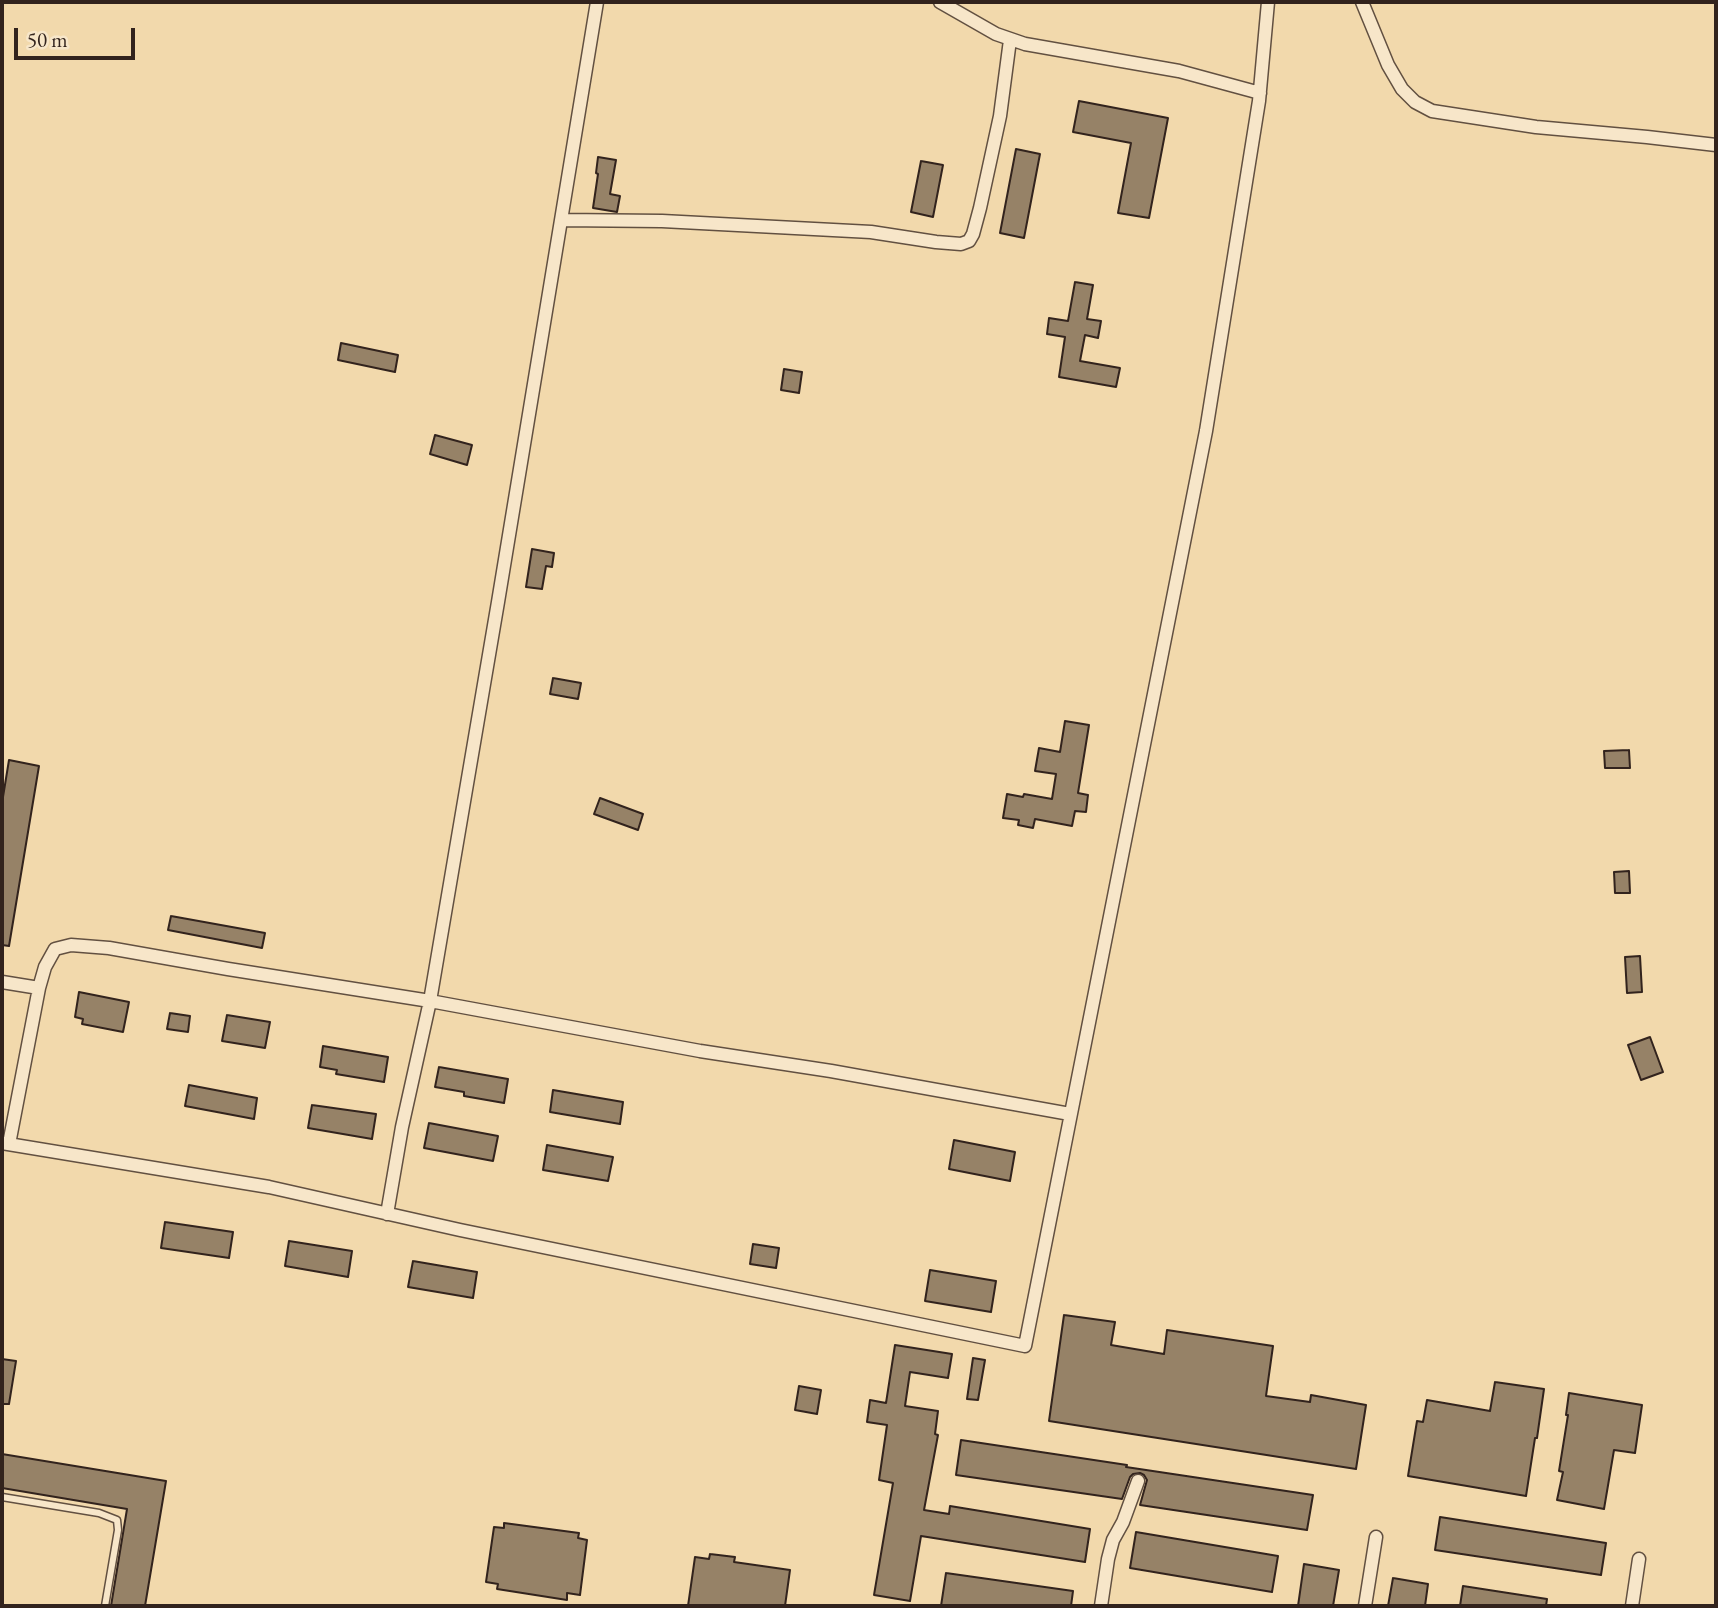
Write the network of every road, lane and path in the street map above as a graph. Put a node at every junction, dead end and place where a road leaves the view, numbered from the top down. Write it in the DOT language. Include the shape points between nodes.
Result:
graph roads {
  1 [pos="597,2"];
  2 [pos="940,2"];
  3 [pos="1268,2"];
  4 [pos="1362,2"];
  5 [pos="1010,40"];
  6 [pos="1260,93"];
  7 [pos="1716,145"];
  8 [pos="561,220"];
  9 [pos="2,982"];
  10 [pos="39,988"];
  11 [pos="430,1001"];
  12 [pos="1070,1114"];
  13 [pos="5,1143"];
  14 [pos="387,1213"];
  15 [pos="1138,1481"];
  16 [pos="2,1497"];
  17 [pos="1376,1537"];
  18 [pos="1639,1559"];
  19 [pos="105,1606"];
  20 [pos="1101,1606"];
  21 [pos="1365,1606"];
  22 [pos="1632,1606"];
  1 -- 8 [label="street"];
  2 -- 5 [label="street"];
  3 -- 6 [label="street"];
  4 -- 7 [label="street" via="1402,89 1432,111 1536,127"];
  5 -- 6 [label="street" via="1179,71"];
  5 -- 8 [label="street" via="1000,116 970,241 961,244 871,232 662,220"];
  6 -- 12 [label="street" via="1206,432"];
  8 -- 11 [label="street"];
  9 -- 10 [label="street"];
  10 -- 11 [label="street" via="55,949 71,945"];
  10 -- 13 [label="street"];
  11 -- 12 [label="street"];
  11 -- 14 [label="street"];
  12 -- 14 [label="street" via="1024,1346"];
  13 -- 14 [label="street" via="269,1187"];
  15 -- 20 [label="street" via="1113,1540"];
  16 -- 19 [label="lane" via="117,1520"];
  17 -- 21 [label="street"];
  18 -- 22 [label="street"];
}
